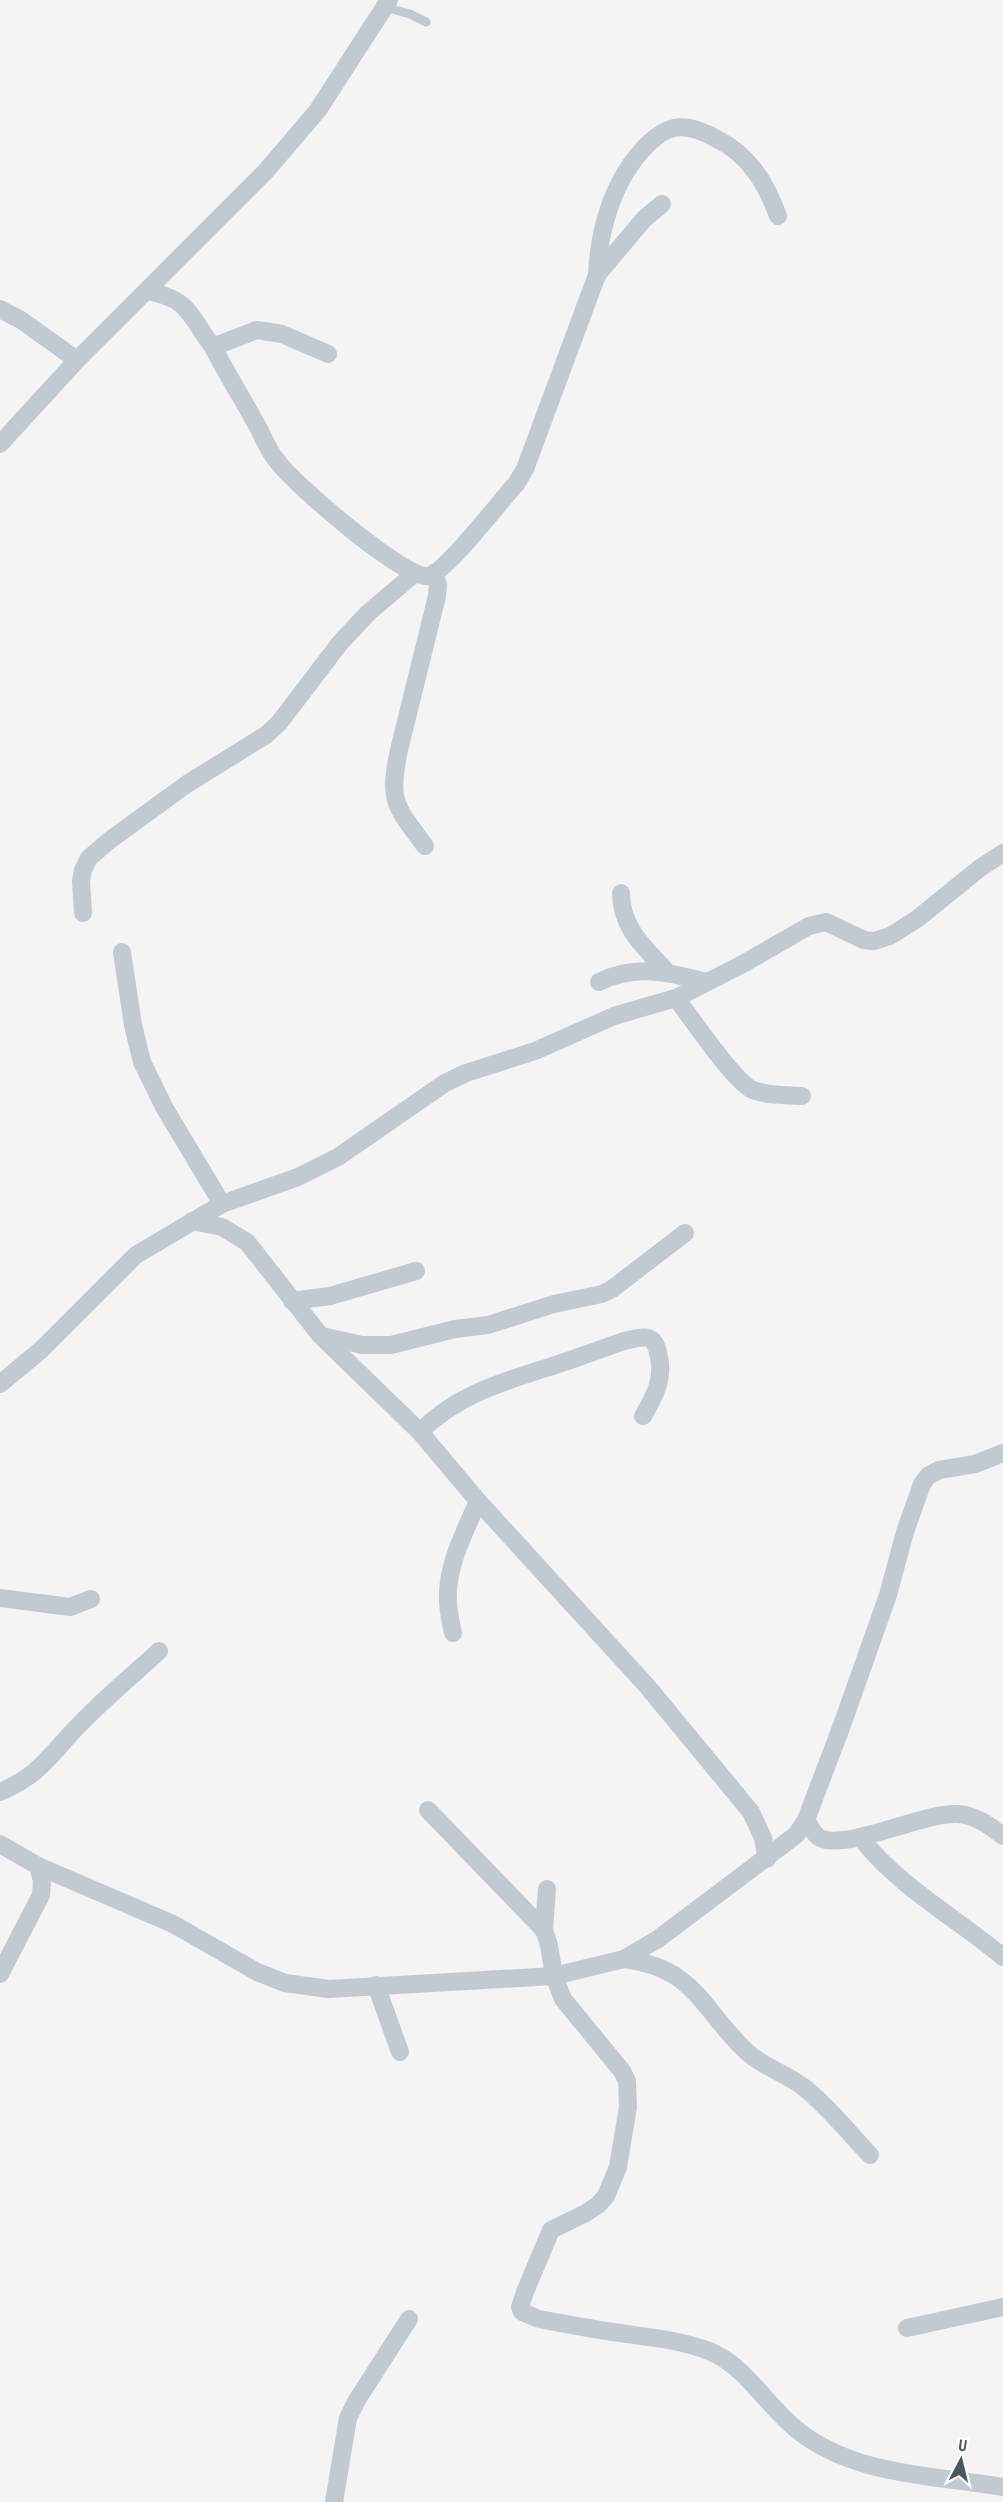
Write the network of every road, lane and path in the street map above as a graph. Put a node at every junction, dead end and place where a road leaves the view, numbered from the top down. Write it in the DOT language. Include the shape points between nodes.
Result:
graph roads {
  1 [pos="382,2"];
  2 [pos="426,22"];
  3 [pos="662,204"];
  4 [pos="778,216"];
  5 [pos="597,275"];
  6 [pos="147,291"];
  7 [pos="0,309"];
  8 [pos="213,348"];
  9 [pos="327,354"];
  10 [pos="77,360"];
  11 [pos="0,444"];
  12 [pos="434,573"];
  13 [pos="414,574"];
  14 [pos="425,846"];
  15 [pos="1003,853"];
  16 [pos="621,892"];
  17 [pos="83,914"];
  18 [pos="122,952"];
  19 [pos="668,973"];
  20 [pos="599,982"];
  21 [pos="706,982"];
  22 [pos="676,998"];
  23 [pos="802,1096"];
  24 [pos="222,1204"];
  25 [pos="192,1221"];
  26 [pos="685,1233"];
  27 [pos="416,1271"];
  28 [pos="292,1301"];
  29 [pos="320,1335"];
  30 [pos="0,1384"];
  31 [pos="644,1416"];
  32 [pos="420,1432"];
  33 [pos="1003,1453"];
  34 [pos="478,1502"];
  35 [pos="0,1598"];
  36 [pos="91,1599"];
  37 [pos="453,1634"];
  38 [pos="159,1651"];
  39 [pos="0,1792"];
  40 [pos="428,1810"];
  41 [pos="806,1820"];
  42 [pos="1003,1836"];
  43 [pos="860,1837"];
  44 [pos="0,1844"];
  45 [pos="766,1859"];
  46 [pos="38,1866"];
  47 [pos="547,1889"];
  48 [pos="544,1930"];
  49 [pos="1003,1957"];
  50 [pos="624,1959"];
  51 [pos="0,1974"];
  52 [pos="554,1976"];
  53 [pos="376,1985"];
  54 [pos="400,2052"];
  55 [pos="870,2155"];
  56 [pos="1003,2307"];
  57 [pos="409,2319"];
  58 [pos="907,2328"];
  59 [pos="1003,2487"];
  60 [pos="334,2502"];
  1 -- 2 [label="lane"];
  1 -- 6 [label="street" via="318,110 266,171"];
  3 -- 5 [label="street" via="644,219"];
  4 -- 5 [label="street" via="761,178 749,162 705,132 675,127 652,140 622,180 601,235"];
  5 -- 12 [label="street" via="525,469 516,484"];
  6 -- 8 [label="street" via="173,298 188,309"];
  6 -- 10 [label="street"];
  7 -- 10 [label="street"];
  8 -- 9 [label="street" via="257,330 282,334"];
  8 -- 13 [label="street" via="278,463 317,502"];
  10 -- 11 [label="street"];
  12 -- 13 [label="street"];
  12 -- 14 [label="street" via="437,596 399,750 393,794 398,808"];
  13 -- 17 [label="street" via="361,620 266,735 187,784 89,858 81,881"];
  15 -- 21 [label="street" via="883,940 864,940 833,924 819,923"];
  16 -- 19 [label="street" via="628,927"];
  18 -- 24 [label="street" via="142,1062"];
  19 -- 20 [label="street" via="632,970"];
  19 -- 21 [label="street"];
  21 -- 22 [label="street"];
  22 -- 23 [label="street" via="750,1088"];
  22 -- 24 [label="street" via="614,1016 535,1051 466,1073 445,1083 338,1157 298,1177"];
  24 -- 25 [label="street"];
  25 -- 28 [label="street" via="222,1227 247,1242"];
  25 -- 30 [label="street" via="136,1255 42,1349"];
  26 -- 29 [label="street" via="602,1294 391,1345 362,1345"];
  27 -- 28 [label="street" via="330,1296"];
  28 -- 29 [label="street"];
  29 -- 32 [label="street"];
  31 -- 32 [label="street" via="656,1394 661,1369 655,1345 648,1338 624,1341 499,1383 468,1396"];
  32 -- 34 [label="street"];
  33 -- 41 [label="street" via="975,1464 939,1470 922,1484 888,1595"];
  34 -- 37 [label="street" via="449,1580"];
  34 -- 45 [label="street" via="647,1686 751,1812 763,1838"];
  35 -- 36 [label="street" via="70,1606"];
  38 -- 39 [label="street" via="80,1724 34,1774"];
  40 -- 48 [label="street"];
  41 -- 43 [label="street" via="822,1839"];
  41 -- 45 [label="street" via="788,1843"];
  42 -- 43 [label="street" via="971,1816 944,1814"];
  43 -- 49 [label="street" via="874,1856 920,1897"];
  44 -- 46 [label="street"];
  45 -- 50 [label="street" via="658,1939"];
  46 -- 51 [label="street" via="41,1895"];
  46 -- 53 [label="street" via="173,1924 249,1968 285,1983 329,1989"];
  47 -- 48 [label="street"];
  48 -- 52 [label="street"];
  50 -- 52 [label="street"];
  50 -- 55 [label="street" via="649,1962 679,1977 747,2052 800,2085"];
  52 -- 53 [label="street"];
  52 -- 59 [label="street" via="563,1999 596,2036 627,2081 628,2108 618,2167 606,2196 584,2214 551,2230 525,2292 522,2312 539,2319 710,2351 734,2365 796,2429 844,2458 903,2472"];
  53 -- 54 [label="street"];
  56 -- 58 [label="street"];
  57 -- 60 [label="street" via="348,2418"];
}
